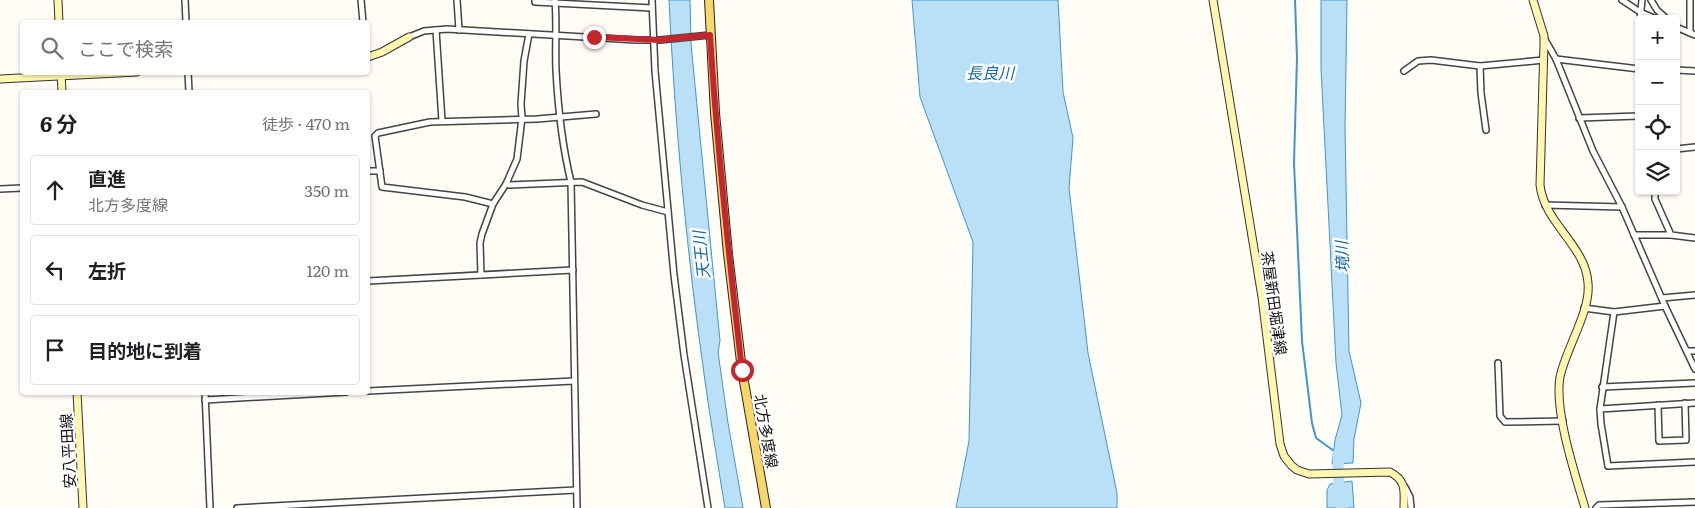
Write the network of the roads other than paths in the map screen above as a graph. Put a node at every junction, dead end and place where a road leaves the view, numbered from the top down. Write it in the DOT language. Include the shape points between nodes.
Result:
graph roads {
  1 [pos="58,0"];
  2 [pos="185,0"];
  3 [pos="361,0"];
  4 [pos="457,0"];
  5 [pos="535,0"];
  6 [pos="652,0"];
  7 [pos="708,0"];
  8 [pos="1214,0"];
  9 [pos="1533,0"];
  10 [pos="1622,0"];
  11 [pos="1642,0"];
  12 [pos="1651,0"];
  13 [pos="1690,0"];
  14 [pos="555,1"];
  15 [pos="652,8"];
  16 [pos="1640,12"];
  17 [pos="1647,15"];
  18 [pos="1663,15"];
  19 [pos="59,20"];
  20 [pos="186,20"];
  21 [pos="363,20"];
  22 [pos="1680,28"];
  23 [pos="436,30"];
  24 [pos="459,30"];
  25 [pos="529,34"];
  26 [pos="1693,34"];
  27 [pos="557,35"];
  28 [pos="706,36"];
  29 [pos="1544,36"];
  30 [pos="409,37"];
  31 [pos="657,40"];
  32 [pos="370,57"];
  33 [pos="1556,59"];
  34 [pos="1544,60"];
  35 [pos="1480,66"];
  36 [pos="1635,69"];
  37 [pos="1680,70"];
  38 [pos="1404,71"];
  39 [pos="1695,71"];
  40 [pos="49,75"];
  41 [pos="61,75"];
  42 [pos="188,75"];
  43 [pos="0,79"];
  44 [pos="62,90"];
  45 [pos="189,90"];
  46 [pos="596,114"];
  47 [pos="559,116"];
  48 [pos="1635,116"];
  49 [pos="522,118"];
  50 [pos="1579,118"];
  51 [pos="442,121"];
  52 [pos="1486,130"];
  53 [pos="1695,147"];
  54 [pos="1680,149"];
  55 [pos="370,171"];
  56 [pos="380,171"];
  57 [pos="571,182"];
  58 [pos="506,184"];
  59 [pos="20,188"];
  60 [pos="0,189"];
  61 [pos="1655,195"];
  62 [pos="493,204"];
  63 [pos="1545,205"];
  64 [pos="1622,207"];
  65 [pos="668,212"];
  66 [pos="1634,235"];
  67 [pos="1671,235"];
  68 [pos="1695,238"];
  69 [pos="573,270"];
  70 [pos="481,275"];
  71 [pos="370,281"];
  72 [pos="1695,295"];
  73 [pos="1662,298"];
  74 [pos="1665,306"];
  75 [pos="1584,308"];
  76 [pos="1614,312"];
  77 [pos="1687,351"];
  78 [pos="1695,351"];
  79 [pos="1498,363"];
  80 [pos="1695,369"];
  81 [pos="574,381"];
  82 [pos="1695,382"];
  83 [pos="1602,387"];
  84 [pos="370,391"];
  85 [pos="77,395"];
  86 [pos="205,395"];
  87 [pos="294,395"];
  88 [pos="206,400"];
  89 [pos="1685,403"];
  90 [pos="1695,403"];
  91 [pos="1658,405"];
  92 [pos="1600,409"];
  93 [pos="1563,421"];
  94 [pos="1695,462"];
  95 [pos="1404,485"];
  96 [pos="576,490"];
  97 [pos="1695,502"];
  98 [pos="84,508"];
  99 [pos="210,508"];
  100 [pos="237,508"];
  101 [pos="577,508"];
  102 [pos="708,508"];
  103 [pos="766,508"];
  104 [pos="1404,508"];
  105 [pos="1412,508"];
  106 [pos="1585,508"];
  107 [pos="1596,508"];
  1 -- 19 [label="main road"];
  2 -- 20 [label="street"];
  3 -- 21 [label="street"];
  4 -- 24 [label="street"];
  5 -- 14 [label="street"];
  6 -- 15 [label="street"];
  7 -- 28 [label="main road, 北方多度線"];
  8 -- 95 [label="main road, 茶屋新田堀津線" via="1262,296 1284,456 1297,470 1309,474 1390,472 1398,476"];
  9 -- 29 [label="main road"];
  10 -- 16 [label="street"];
  11 -- 16 [label="street"];
  12 -- 18 [label="street"];
  13 -- 26 [label="street"];
  14 -- 15 [label="street"];
  14 -- 27 [label="street"];
  15 -- 31 [label="street"];
  16 -- 17 [label="street"];
  22 -- 26 [label="street"];
  23 -- 24 [label="street"];
  23 -- 30 [label="street"];
  23 -- 51 [label="street"];
  24 -- 25 [label="street"];
  25 -- 27 [label="street"];
  25 -- 49 [label="street" via="524,61"];
  27 -- 31 [label="street"];
  27 -- 47 [label="street"];
  28 -- 31 [label="street"];
  28 -- 103 [label="main road, 北方多度線" via="742,370"];
  29 -- 33 [label="street"];
  29 -- 34 [label="main road"];
  30 -- 32 [label="main road"];
  31 -- 65 [label="street"];
  33 -- 36 [label="street"];
  33 -- 50 [label="street"];
  34 -- 35 [label="street"];
  34 -- 63 [label="main road" via="1540,185"];
  35 -- 38 [label="street" via="1432,60 1418,61"];
  35 -- 52 [label="street"];
  37 -- 39 [label="street"];
  40 -- 43 [label="main road"];
  41 -- 44 [label="main road"];
  42 -- 45 [label="street"];
  46 -- 47 [label="street"];
  47 -- 49 [label="street"];
  47 -- 57 [label="street"];
  48 -- 50 [label="street"];
  49 -- 51 [label="street"];
  49 -- 58 [label="street" via="517,159"];
  50 -- 64 [label="street"];
  51 -- 56 [label="street" via="378,133 375,136"];
  53 -- 54 [label="street"];
  55 -- 56 [label="street"];
  56 -- 62 [label="street" via="382,187 465,197"];
  57 -- 58 [label="street"];
  57 -- 65 [label="street" via="582,182"];
  57 -- 69 [label="street"];
  58 -- 62 [label="street"];
  59 -- 60 [label="street"];
  61 -- 67 [label="street"];
  62 -- 70 [label="street" via="480,243"];
  63 -- 64 [label="street"];
  63 -- 75 [label="main road" via="1585,268 1588,290"];
  64 -- 66 [label="street"];
  65 -- 102 [label="street" via="684,355"];
  66 -- 67 [label="street"];
  66 -- 73 [label="street"];
  67 -- 68 [label="street"];
  69 -- 70 [label="street"];
  69 -- 81 [label="street"];
  70 -- 71 [label="street"];
  72 -- 73 [label="street"];
  73 -- 74 [label="street"];
  74 -- 76 [label="street"];
  74 -- 77 [label="street"];
  75 -- 76 [label="street"];
  75 -- 93 [label="main road" via="1560,379"];
  76 -- 83 [label="street"];
  77 -- 78 [label="street"];
  77 -- 80 [label="street"];
  79 -- 93 [label="street" via="1500,416 1505,422"];
  81 -- 84 [label="street"];
  81 -- 96 [label="street"];
  82 -- 83 [label="street"];
  83 -- 92 [label="street"];
  85 -- 98 [label="main road, 安八平田線"];
  86 -- 88 [label="street"];
  87 -- 88 [label="street"];
  88 -- 99 [label="street"];
  89 -- 90 [label="street"];
  89 -- 91 [label="street"];
  89 -- 91 [label="street" via="1686,440 1659,441"];
  91 -- 92 [label="street"];
  92 -- 94 [label="street" via="1608,466"];
  93 -- 106 [label="main road" via="1572,467"];
  95 -- 104 [label="main road"];
  95 -- 105 [label="street"];
  96 -- 100 [label="street"];
  96 -- 101 [label="street"];
  97 -- 107 [label="street" via="1599,505"];
}
